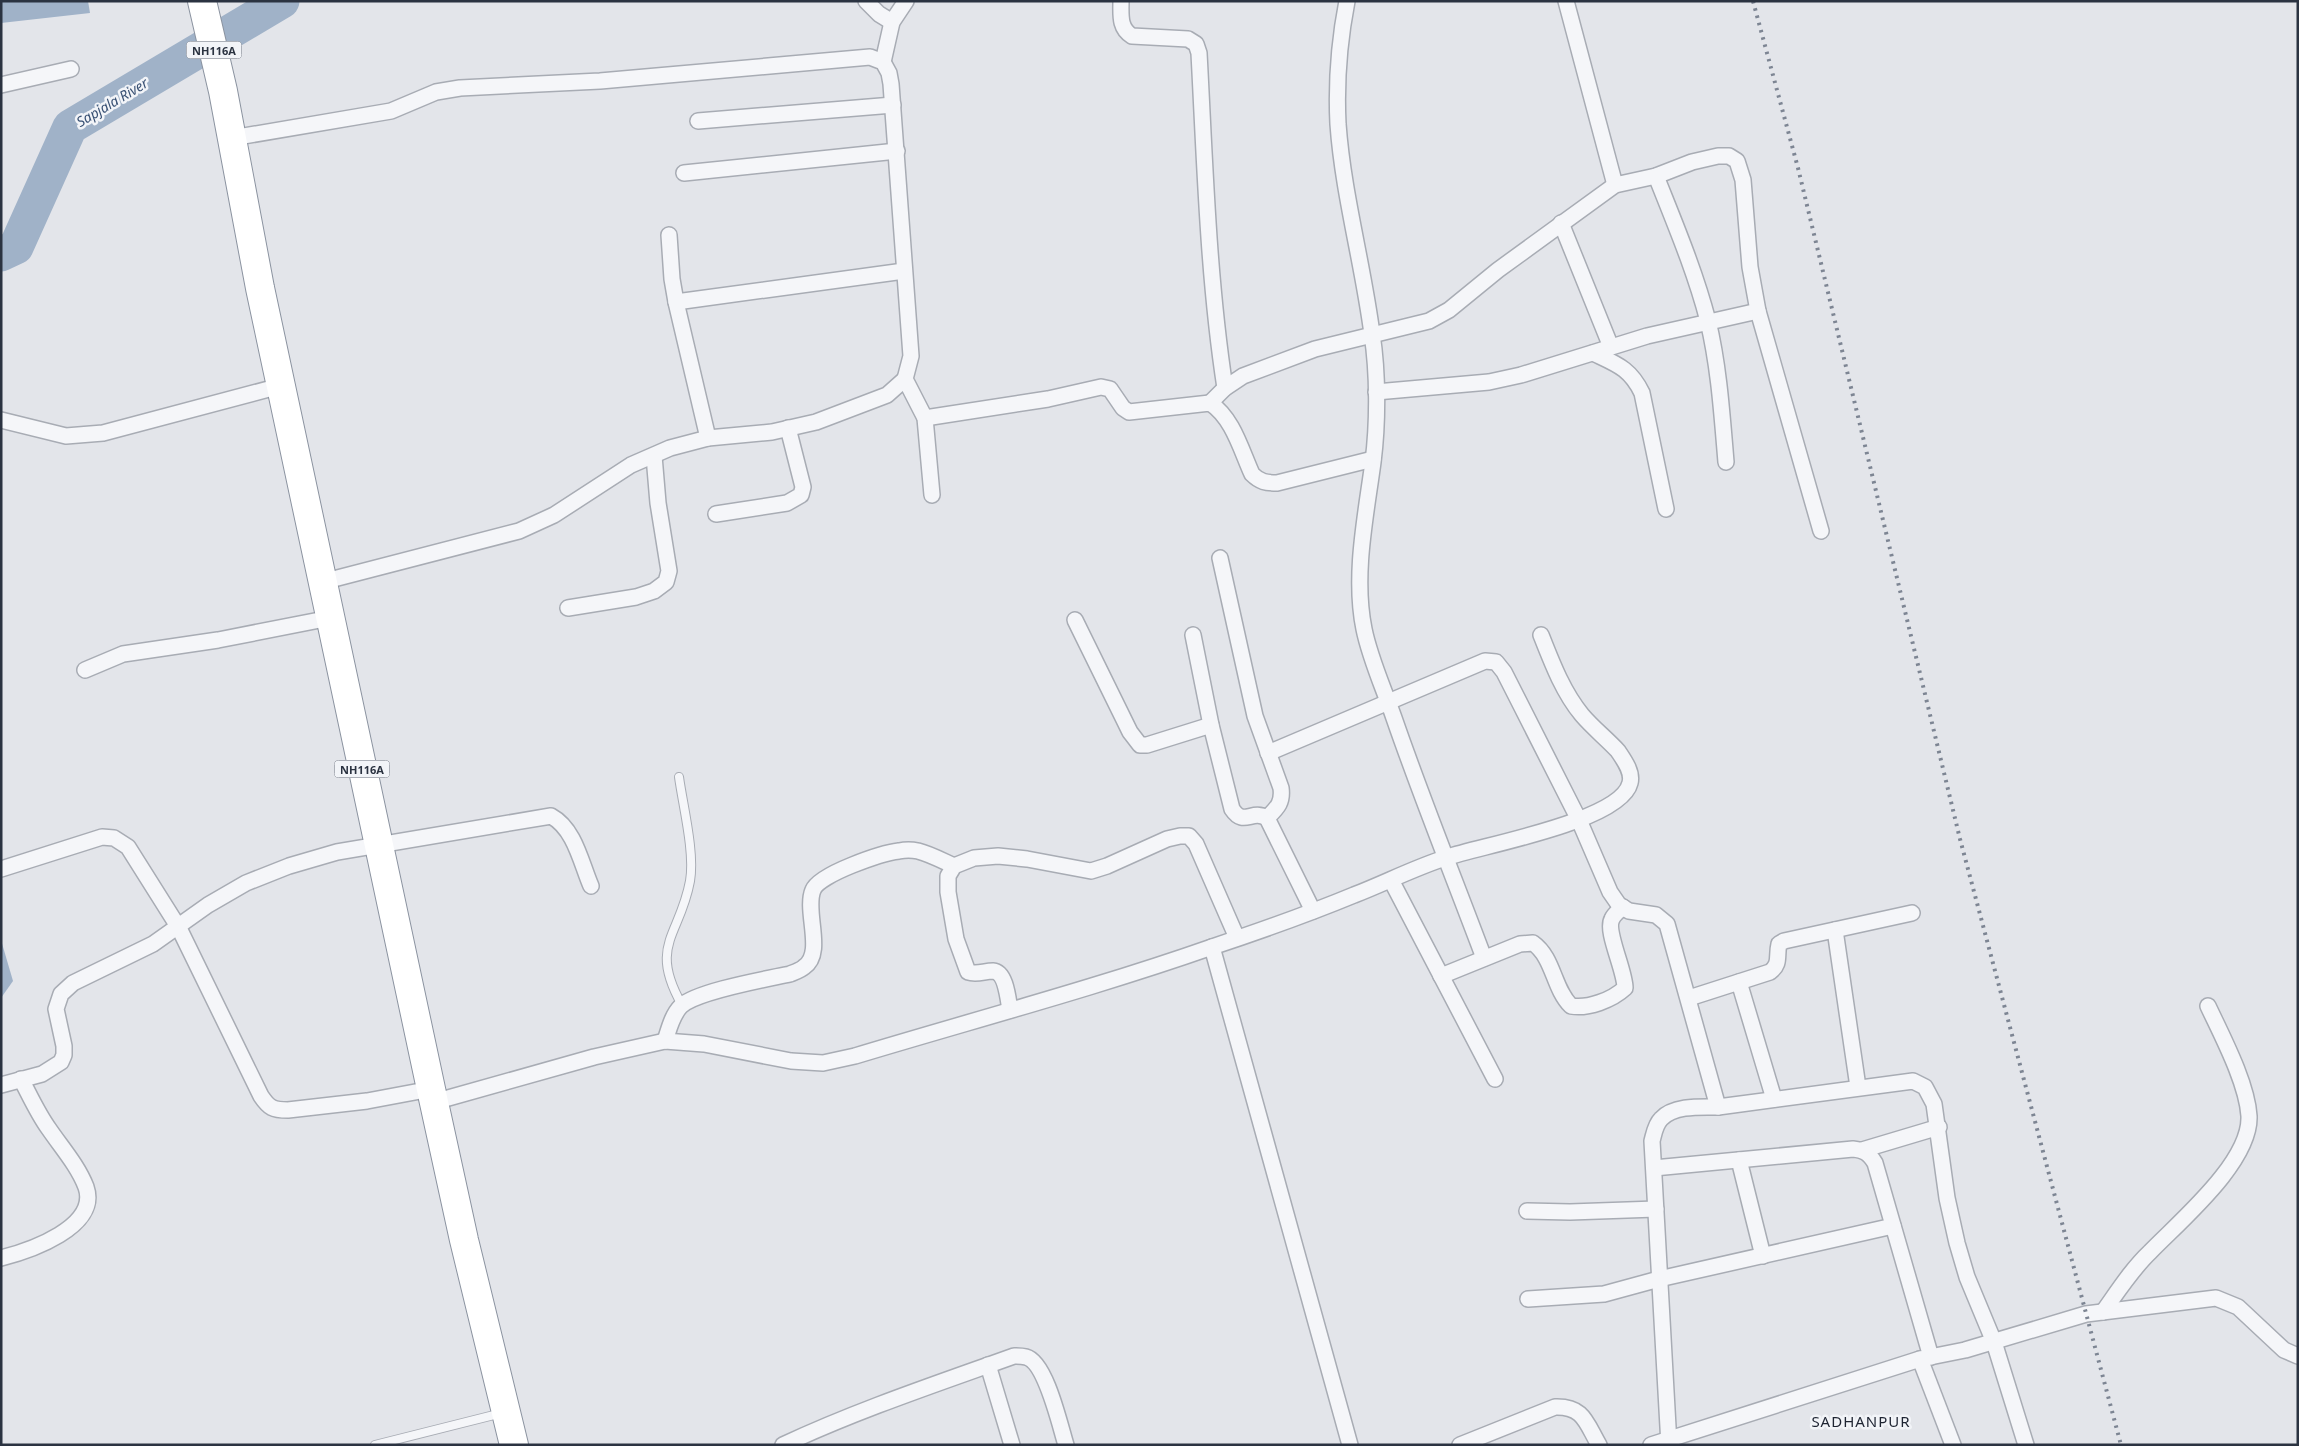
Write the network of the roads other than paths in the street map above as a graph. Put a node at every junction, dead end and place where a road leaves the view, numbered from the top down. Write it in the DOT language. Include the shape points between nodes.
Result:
graph roads {
  1 [pos="866,1"];
  2 [pos="906,1"];
  3 [pos="1121,1"];
  4 [pos="1347,1"];
  5 [pos="1566,1"];
  6 [pos="203,5"];
  7 [pos="892,22"];
  8 [pos="883,62"];
  9 [pos="71,69"];
  10 [pos="1,85"];
  11 [pos="893,105"];
  12 [pos="698,121"];
  13 [pos="232,138"];
  14 [pos="897,151"];
  15 [pos="684,173"];
  16 [pos="1656,176"];
  17 [pos="1615,185"];
  18 [pos="1561,223"];
  19 [pos="669,235"];
  20 [pos="904,271"];
  21 [pos="676,302"];
  22 [pos="1758,311"];
  23 [pos="1708,321"];
  24 [pos="1373,336"];
  25 [pos="1611,347"];
  26 [pos="1593,353"];
  27 [pos="906,379"];
  28 [pos="280,386"];
  29 [pos="1225,388"];
  30 [pos="1376,392"];
  31 [pos="1210,402"];
  32 [pos="925,418"];
  33 [pos="1,420"];
  34 [pos="788,428"];
  35 [pos="708,438"];
  36 [pos="654,456"];
  37 [pos="1373,459"];
  38 [pos="1726,462"];
  39 [pos="932,495"];
  40 [pos="1666,509"];
  41 [pos="716,514"];
  42 [pos="1821,532"];
  43 [pos="1220,558"];
  44 [pos="322,582"];
  45 [pos="568,608"];
  46 [pos="330,618"];
  47 [pos="1075,620"];
  48 [pos="1193,635"];
  49 [pos="1541,635"];
  50 [pos="85,670"];
  51 [pos="1388,702"];
  52 [pos="1211,725"];
  53 [pos="1268,753"];
  54 [pos="679,777"];
  55 [pos="1267,818"];
  56 [pos="1578,820"];
  57 [pos="378,846"];
  58 [pos="1446,857"];
  59 [pos="954,866"];
  60 [pos="1,869"];
  61 [pos="1391,880"];
  62 [pos="591,886"];
  63 [pos="1623,907"];
  64 [pos="1313,911"];
  65 [pos="1912,913"];
  66 [pos="179,928"];
  67 [pos="1835,930"];
  68 [pos="1237,938"];
  69 [pos="1212,947"];
  70 [pos="1484,958"];
  71 [pos="1441,976"];
  72 [pos="1739,982"];
  73 [pos="1689,998"];
  74 [pos="682,1005"];
  75 [pos="2208,1006"];
  76 [pos="1010,1010"];
  77 [pos="665,1041"];
  78 [pos="21,1079"];
  79 [pos="1495,1079"];
  80 [pos="1,1085"];
  81 [pos="1858,1087"];
  82 [pos="432,1095"];
  83 [pos="1774,1099"];
  84 [pos="1718,1107"];
  85 [pos="1939,1127"];
  86 [pos="1862,1150"];
  87 [pos="1739,1160"];
  88 [pos="1654,1168"];
  89 [pos="1656,1209"];
  90 [pos="1527,1211"];
  91 [pos="1893,1226"];
  92 [pos="1763,1256"];
  93 [pos="1,1258"];
  94 [pos="1659,1279"];
  95 [pos="1528,1299"];
  96 [pos="2103,1312"];
  97 [pos="1994,1342"];
  98 [pos="2298,1356"];
  99 [pos="1925,1358"];
  100 [pos="988,1365"];
  101 [pos="506,1412"];
  102 [pos="1669,1442"];
  103 [pos="375,1445"];
  104 [pos="514,1445"];
  105 [pos="783,1445"];
  106 [pos="1012,1445"];
  107 [pos="1066,1445"];
  108 [pos="1350,1445"];
  109 [pos="1460,1445"];
  110 [pos="1599,1445"];
  111 [pos="1651,1445"];
  112 [pos="1953,1445"];
  113 [pos="2026,1445"];
  1 -- 7 [label="street"];
  2 -- 7 [label="street"];
  3 -- 29 [label="street" via="1122,24 1132,36 1188,40 1196,44 1199,53 1208,246"];
  4 -- 24 [label="street" via="1337,78 1338,125"];
  5 -- 17 [label="street"];
  6 -- 13 [label="highway, NH116A"];
  7 -- 8 [label="street"];
  8 -- 11 [label="street" via="889,73"];
  8 -- 13 [label="street" via="870,57 600,81 460,88 436,92 391,111"];
  9 -- 10 [label="street"];
  11 -- 12 [label="street"];
  11 -- 14 [label="street"];
  13 -- 28 [label="highway, NH116A"];
  14 -- 15 [label="street"];
  14 -- 20 [label="street"];
  16 -- 17 [label="street"];
  16 -- 22 [label="street" via="1718,156 1729,156 1737,161 1743,180 1750,267"];
  16 -- 23 [label="street"];
  17 -- 18 [label="street"];
  18 -- 24 [label="street" via="1449,310 1429,321"];
  18 -- 25 [label="street"];
  19 -- 21 [label="street"];
  20 -- 21 [label="street"];
  20 -- 27 [label="street" via="910,356"];
  21 -- 35 [label="street"];
  22 -- 23 [label="street"];
  22 -- 42 [label="street"];
  23 -- 25 [label="street"];
  23 -- 38 [label="street" via="1717,368"];
  24 -- 29 [label="street" via="1315,349 1243,376"];
  24 -- 30 [label="street"];
  25 -- 26 [label="street"];
  26 -- 30 [label="street" via="1489,382"];
  26 -- 40 [label="street" via="1627,370 1642,393"];
  27 -- 32 [label="street"];
  27 -- 34 [label="street" via="887,395 816,422"];
  28 -- 33 [label="street" via="103,433 66,436"];
  28 -- 44 [label="highway, NH116A"];
  29 -- 31 [label="street"];
  30 -- 37 [label="street"];
  31 -- 32 [label="street" via="1129,412 1110,389 1101,387 1048,400"];
  31 -- 37 [label="street" via="1227,419 1252,474 1258,480 1277,483"];
  32 -- 39 [label="street"];
  34 -- 35 [label="street"];
  34 -- 41 [label="street" via="802,486 801,494 787,503"];
  35 -- 36 [label="street" via="670,448"];
  36 -- 44 [label="street" via="632,465 554,515 519,531"];
  36 -- 45 [label="street" via="669,571 666,582 654,591 636,597"];
  37 -- 51 [label="street" via="1362,532 1361,588 1364,628"];
  43 -- 53 [label="street" via="1245,679"];
  44 -- 46 [label="highway, NH116A"];
  46 -- 50 [label="street" via="123,654"];
  46 -- 57 [label="highway, NH116A"];
  47 -- 52 [label="street" via="1130,732 1140,745"];
  48 -- 52 [label="street"];
  49 -- 56 [label="street" via="1569,697 1618,752 1628,766 1631,780 1626,793 1610,805"];
  51 -- 53 [label="street"];
  51 -- 56 [label="street" via="1485,661 1496,662"];
  51 -- 58 [label="street"];
  52 -- 55 [label="street" via="1232,809 1241,818 1261,815"];
  53 -- 55 [label="street" via="1282,798"];
  54 -- 74 [label="lane" via="690,852 690,880 668,943 666,964 672,987"];
  55 -- 64 [label="street"];
  56 -- 58 [label="street"];
  56 -- 63 [label="street" via="1610,892"];
  57 -- 62 [label="street" via="551,816 562,822 569,833"];
  57 -- 66 [label="street" via="337,852 246,883 208,905"];
  57 -- 82 [label="highway, NH116A"];
  58 -- 61 [label="street"];
  58 -- 70 [label="street"];
  59 -- 68 [label="street" via="974,858 998,856 1091,871 1167,839 1189,836 1196,844"];
  59 -- 74 [label="street" via="918,851 900,850 832,874 813,888 810,902 814,950 805,967 790,974 698,996"];
  59 -- 76 [label="street" via="948,876 948,892 965,968 973,974 998,972"];
  60 -- 66 [label="street" via="102,836 114,838 128,847"];
  61 -- 64 [label="street"];
  61 -- 71 [label="street"];
  63 -- 70 [label="street" via="1611,919 1610,928 1622,967 1624,988 1618,995 1588,1006 1571,1006 1563,999 1542,949 1533,943 1520,944"];
  63 -- 73 [label="street" via="1656,916 1667,924"];
  64 -- 68 [label="street"];
  65 -- 67 [label="street"];
  66 -- 78 [label="street" via="130,957 73,983 61,994 56,1009 64,1046 61,1062 42,1074"];
  66 -- 82 [label="street" via="268,1106 288,1110"];
  67 -- 72 [label="street" via="1784,941 1779,944 1776,968"];
  67 -- 81 [label="street"];
  68 -- 69 [label="street"];
  69 -- 76 [label="street"];
  69 -- 108 [label="street"];
  70 -- 71 [label="street"];
  71 -- 79 [label="street"];
  72 -- 73 [label="street"];
  72 -- 83 [label="street"];
  73 -- 84 [label="street"];
  74 -- 77 [label="street" via="673,1018"];
  75 -- 96 [label="street" via="2234,1061 2249,1116 2247,1134 2216,1184 2140,1263"];
  76 -- 77 [label="street" via="823,1063"];
  77 -- 82 [label="street"];
  78 -- 80 [label="street"];
  78 -- 93 [label="street" via="83,1181 87,1189 87,1206 75,1225 46,1242"];
  81 -- 83 [label="street"];
  81 -- 85 [label="street" via="1919,1083 1930,1094"];
  82 -- 101 [label="highway, NH116A"];
  83 -- 84 [label="street"];
  84 -- 88 [label="street" via="1677,1111 1661,1118 1652,1141"];
  85 -- 86 [label="street"];
  85 -- 97 [label="street" via="1947,1198 1957,1243 1967,1277"];
  86 -- 87 [label="street"];
  86 -- 91 [label="street" via="1870,1154 1875,1163"];
  87 -- 88 [label="street"];
  87 -- 92 [label="street"];
  88 -- 89 [label="street"];
  89 -- 90 [label="street"];
  89 -- 94 [label="street"];
  91 -- 92 [label="street"];
  91 -- 99 [label="street"];
  92 -- 94 [label="street"];
  94 -- 95 [label="street" via="1604,1294"];
  94 -- 102 [label="street"];
  96 -- 97 [label="street" via="2086,1314"];
  96 -- 98 [label="street" via="2216,1298 2238,1307 2284,1350"];
  97 -- 99 [label="street"];
  97 -- 113 [label="street"];
  99 -- 102 [label="street"];
  99 -- 112 [label="street"];
  100 -- 105 [label="street" via="888,1400"];
  100 -- 106 [label="street"];
  100 -- 107 [label="street" via="1014,1356 1027,1357 1037,1365 1046,1382"];
  101 -- 103 [label="lane"];
  101 -- 104 [label="highway, NH116A"];
  102 -- 111 [label="street"];
  109 -- 110 [label="street" via="1555,1407 1569,1407 1577,1411"];
}
